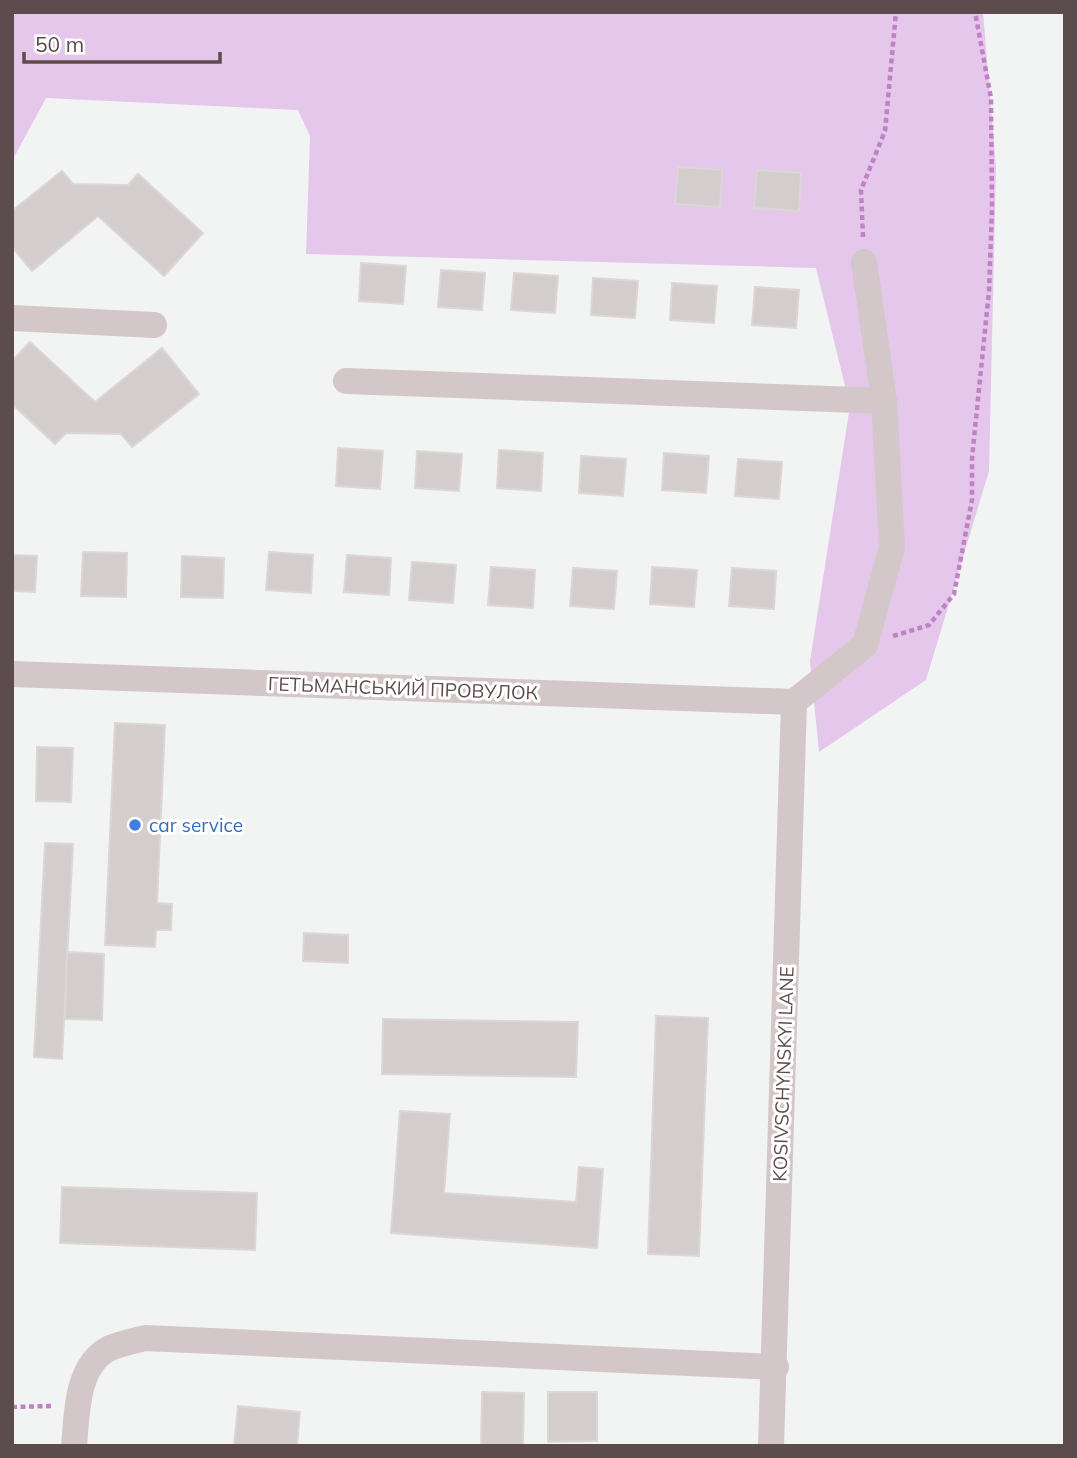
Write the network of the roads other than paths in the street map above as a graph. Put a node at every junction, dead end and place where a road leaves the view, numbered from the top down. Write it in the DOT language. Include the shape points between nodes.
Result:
graph roads {
  1 [pos="864,262"];
  2 [pos="12,318"];
  3 [pos="154,325"];
  4 [pos="346,380"];
  5 [pos="884,401"];
  6 [pos="12,674"];
  7 [pos="793,702"];
  8 [pos="776,1367"];
  9 [pos="74,1446"];
  10 [pos="771,1446"];
  1 -- 5 [label="street"];
  2 -- 3 [label="street"];
  4 -- 5 [label="street"];
  5 -- 7 [label="street" via="892,547 865,645"];
  6 -- 7 [label="street, ГЕТЬМАНСЬКИЙ ПРОВУЛОК"];
  7 -- 8 [label="street, KOSIVSCHYNSKYI LANE"];
  8 -- 9 [label="street" via="145,1338 107,1350 85,1373"];
  8 -- 10 [label="street, KOSIVSCHYNSKYI LANE"];
}
